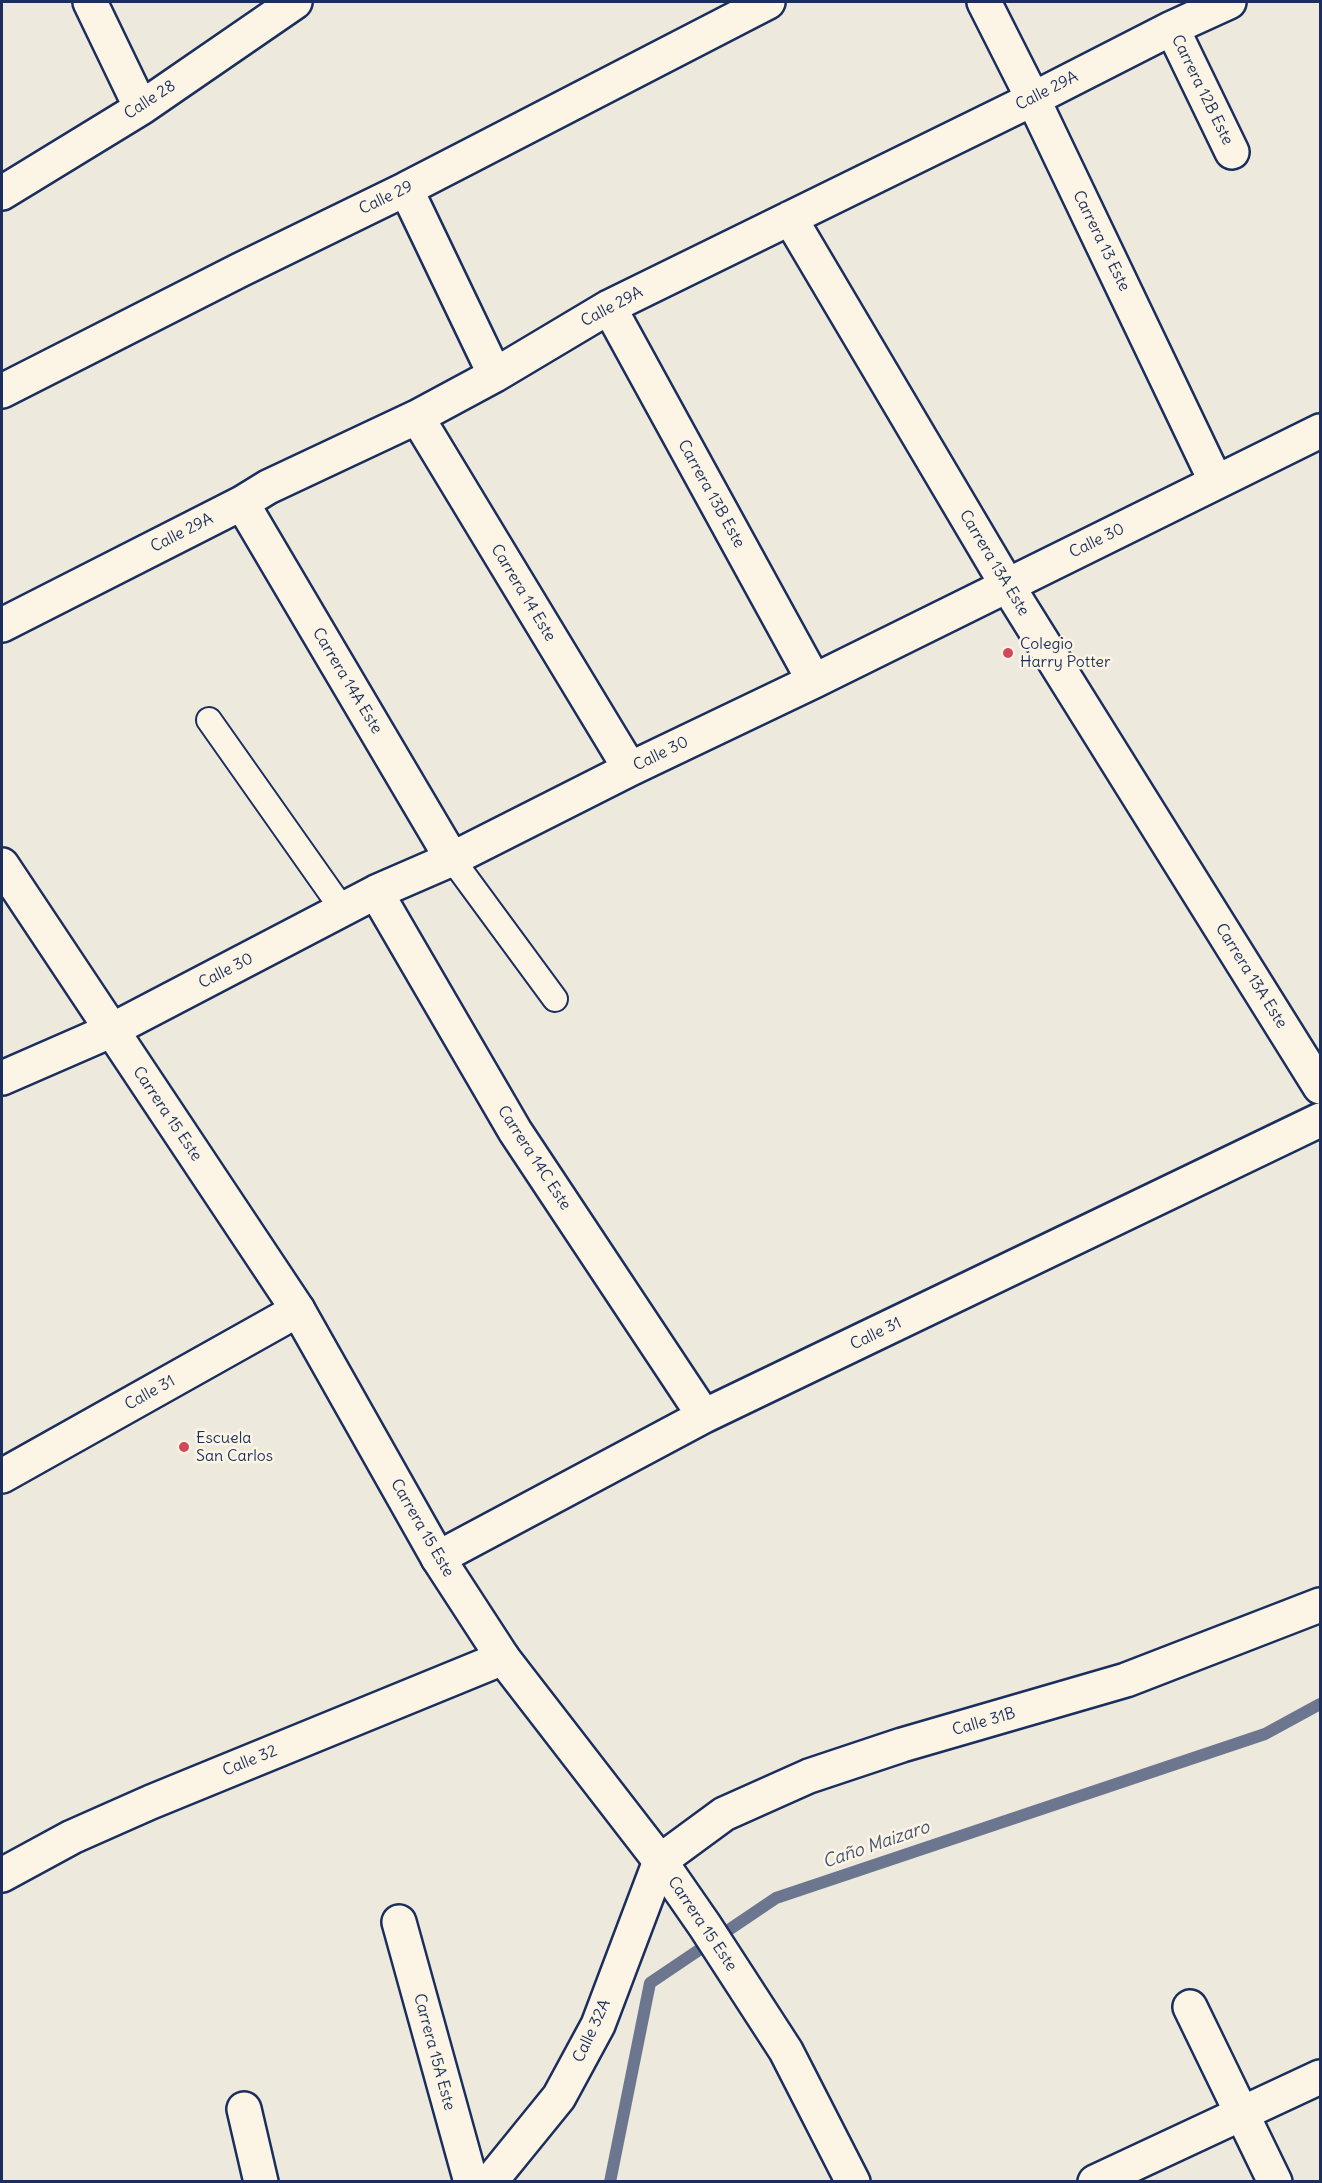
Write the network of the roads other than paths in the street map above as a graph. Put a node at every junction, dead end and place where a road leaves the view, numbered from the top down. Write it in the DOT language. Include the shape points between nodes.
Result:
graph roads {
  1 [pos="90,2"];
  2 [pos="295,2"];
  3 [pos="768,2"];
  4 [pos="984,2"];
  5 [pos="1229,2"];
  6 [pos="1172,28"];
  7 [pos="1033,99"];
  8 [pos="141,108"];
  9 [pos="1232,152"];
  10 [pos="406,189"];
  11 [pos="2,193"];
  12 [pos="790,218"];
  13 [pos="609,307"];
  14 [pos="495,375"];
  15 [pos="2,391"];
  16 [pos="417,417"];
  17 [pos="1320,431"];
  18 [pos="1216,482"];
  19 [pos="242,503"];
  20 [pos="1007,585"];
  21 [pos="2,625"];
  22 [pos="814,681"];
  23 [pos="209,720"];
  24 [pos="630,768"];
  25 [pos="452,859"];
  26 [pos="2,865"];
  27 [pos="376,892"];
  28 [pos="343,910"];
  29 [pos="555,999"];
  30 [pos="110,1031"];
  31 [pos="2,1078"];
  32 [pos="1320,1087"];
  33 [pos="1320,1120"];
  34 [pos="298,1310"];
  35 [pos="704,1416"];
  36 [pos="2,1476"];
  37 [pos="438,1558"];
  38 [pos="1320,1605"];
  39 [pos="503,1658"];
  40 [pos="660,1861"];
  41 [pos="2,1875"];
  42 [pos="399,1922"];
  43 [pos="1190,2007"];
  44 [pos="1320,2077"];
  45 [pos="244,2109"];
  46 [pos="1241,2114"];
  47 [pos="261,2181"];
  48 [pos="471,2181"];
  49 [pos="490,2181"];
  50 [pos="853,2181"];
  51 [pos="1095,2181"];
  52 [pos="1275,2181"];
  1 -- 8 [label="street"];
  2 -- 8 [label="street, Calle 28"];
  3 -- 10 [label="street, Calle 29"];
  4 -- 7 [label="street, Carrera 13 Este"];
  5 -- 6 [label="street, Calle 29A"];
  6 -- 7 [label="street, Calle 29A"];
  6 -- 9 [label="street, Carrera 12B Este"];
  7 -- 12 [label="street, Calle 29A"];
  7 -- 18 [label="street, Carrera 13 Este"];
  8 -- 11 [label="street, Calle 28"];
  10 -- 14 [label="street"];
  10 -- 15 [label="street, Calle 29"];
  12 -- 13 [label="street, Calle 29A"];
  12 -- 20 [label="street, Carrera 13A Este"];
  13 -- 14 [label="street, Calle 29A"];
  13 -- 22 [label="street, Carrera 13B Este"];
  14 -- 16 [label="street, Calle 29A"];
  16 -- 19 [label="street, Calle 29A"];
  16 -- 24 [label="street, Carrera 14 Este"];
  17 -- 18 [label="street, Calle 30"];
  18 -- 20 [label="street, Calle 30"];
  19 -- 21 [label="street, Calle 29A"];
  19 -- 25 [label="street, Carrera 14A Este"];
  20 -- 22 [label="street, Calle 30"];
  20 -- 32 [label="street, Carrera 13A Este"];
  22 -- 24 [label="street, Calle 30"];
  23 -- 28 [label="lane"];
  24 -- 25 [label="street, Calle 30"];
  25 -- 27 [label="street, Calle 30"];
  25 -- 29 [label="lane"];
  26 -- 30 [label="street, Carrera 15 Este"];
  27 -- 28 [label="street, Calle 30"];
  27 -- 35 [label="street, Carrera 14C Este" via="515,1131"];
  28 -- 30 [label="street, Calle 30"];
  30 -- 31 [label="street, Calle 30"];
  30 -- 34 [label="street, Carrera 15 Este"];
  33 -- 35 [label="street, Calle 31"];
  34 -- 36 [label="street, Calle 31"];
  34 -- 37 [label="street, Carrera 15 Este"];
  35 -- 37 [label="street, Calle 31"];
  37 -- 39 [label="street, Carrera 15 Este"];
  38 -- 40 [label="street, Calle 31B" via="1126,1680 809,1776 724,1814"];
  39 -- 40 [label="street, Carrera 15 Este"];
  39 -- 41 [label="street, Calle 32" via="151,1802 72,1837"];
  40 -- 49 [label="street, Calle 32A" via="592,2035 559,2097"];
  40 -- 50 [label="street, Carrera 15 Este" via="786,2051"];
  42 -- 48 [label="street, Carrera 15A Este"];
  43 -- 46 [label="street"];
  44 -- 46 [label="street"];
  45 -- 47 [label="street"];
  46 -- 51 [label="street"];
  46 -- 52 [label="street"];
}
